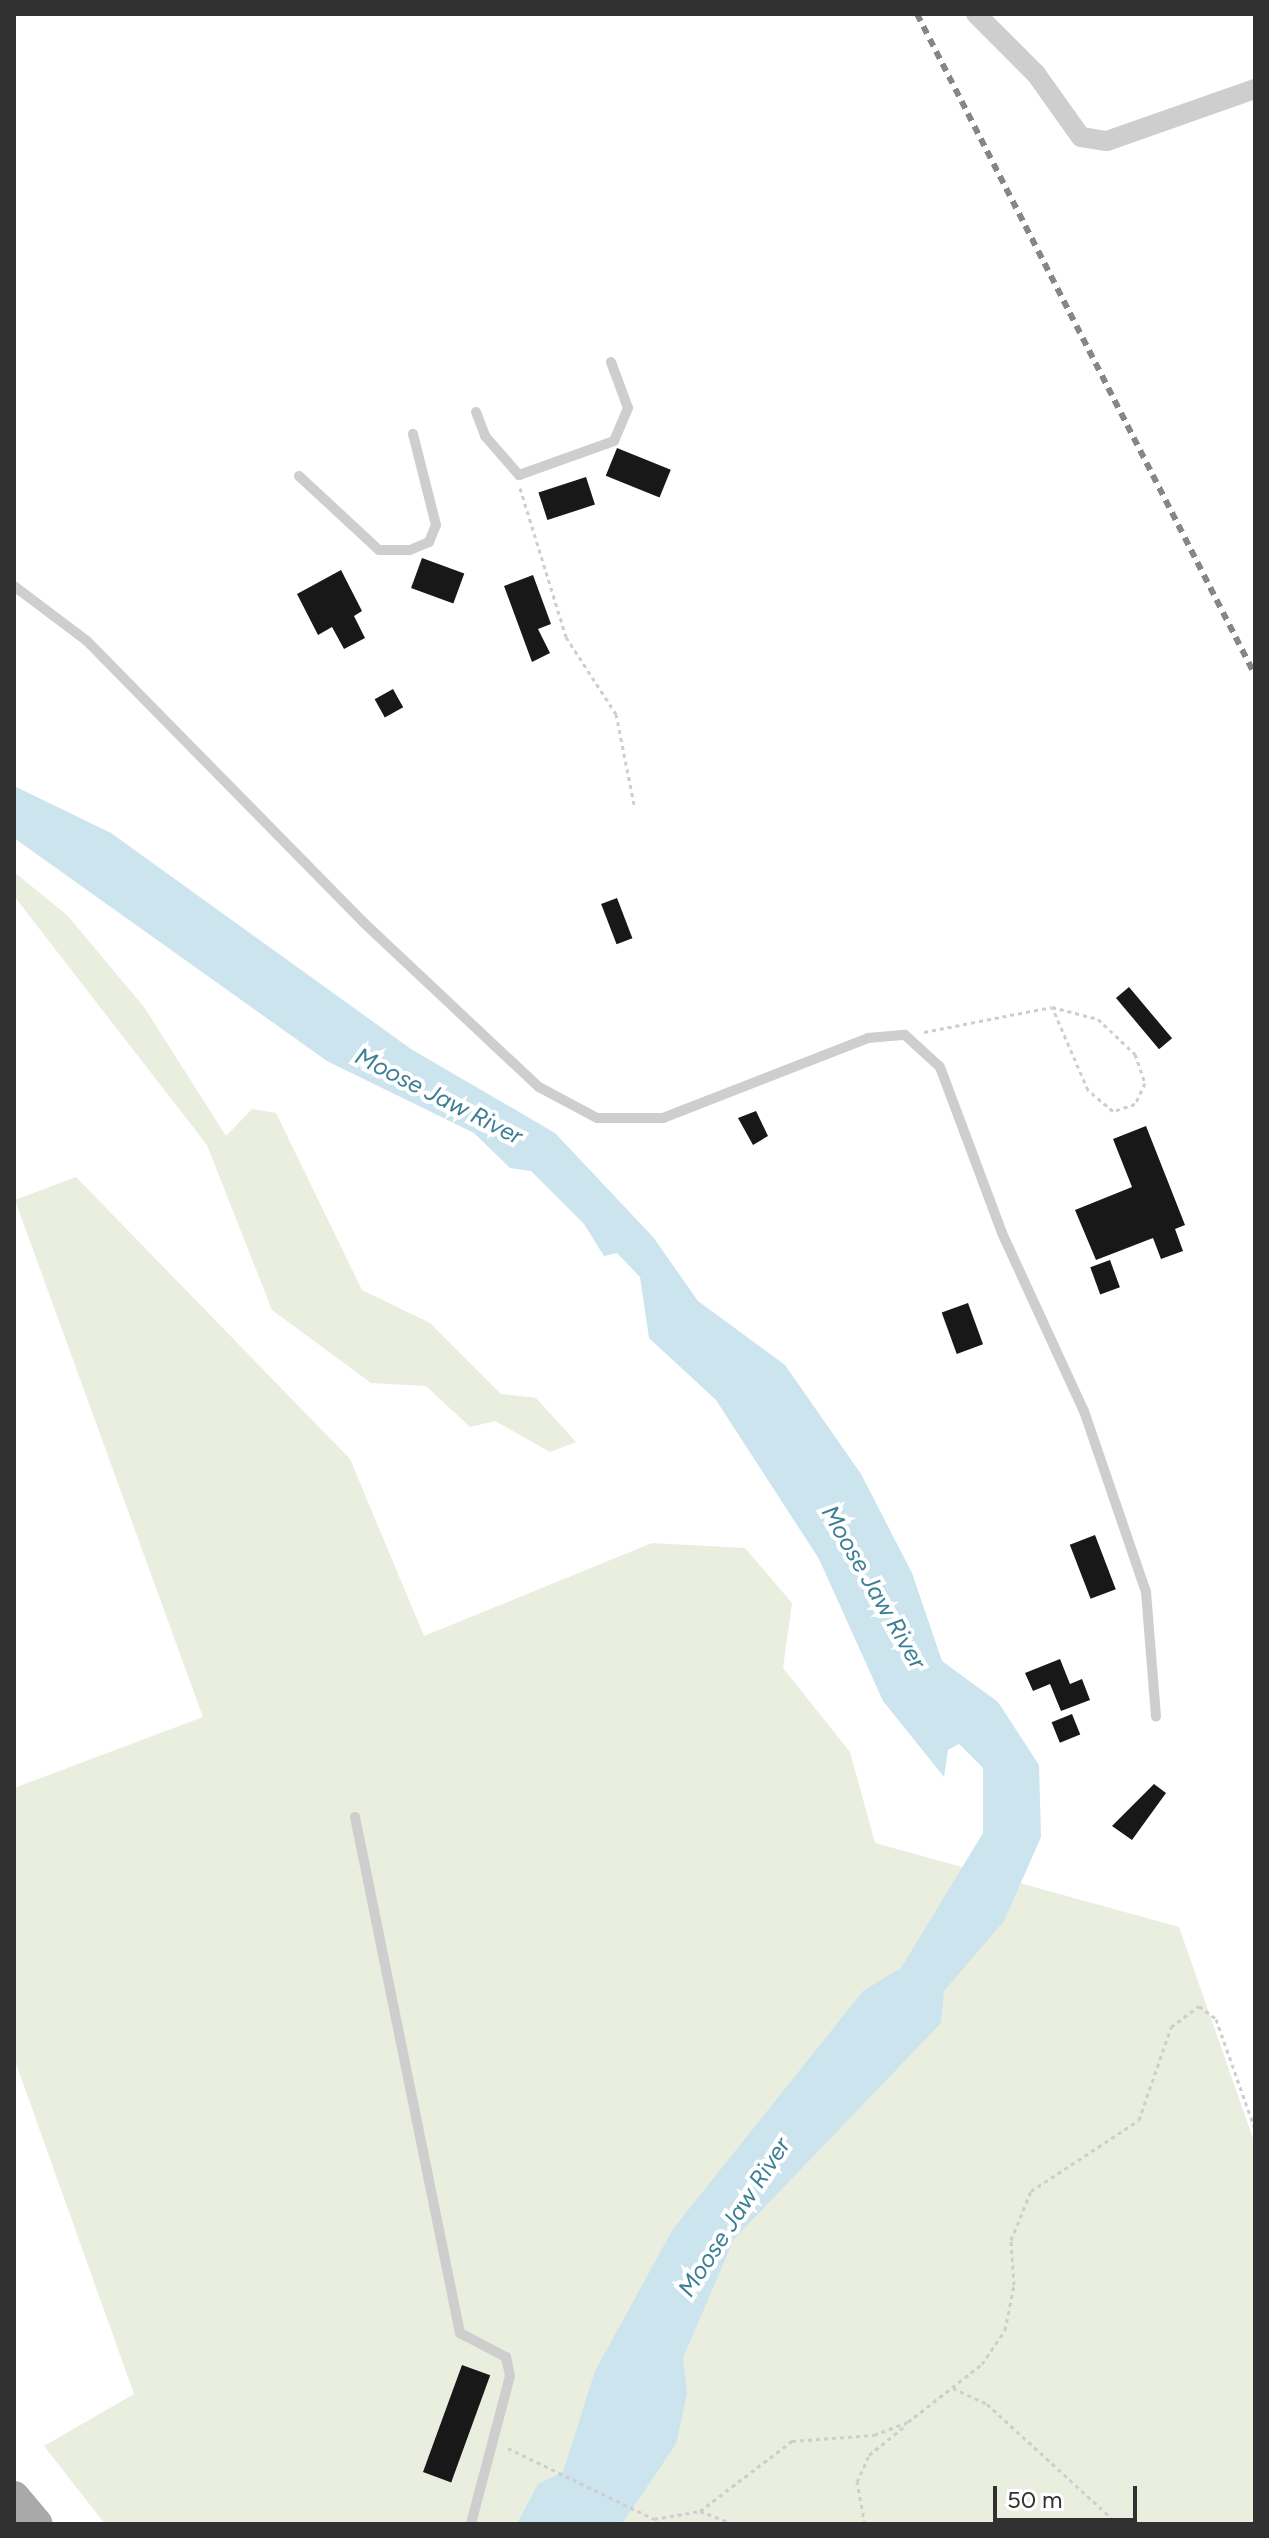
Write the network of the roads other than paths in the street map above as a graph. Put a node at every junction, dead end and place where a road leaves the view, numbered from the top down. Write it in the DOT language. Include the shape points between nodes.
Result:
graph roads {
  1 [pos="976,14"];
  2 [pos="1255,89"];
  3 [pos="611,362"];
  4 [pos="476,412"];
  5 [pos="413,434"];
  6 [pos="299,476"];
  7 [pos="14,586"];
  8 [pos="1156,1717"];
  9 [pos="355,1817"];
  10 [pos="14,2497"];
  11 [pos="37,2524"];
  12 [pos="471,2524"];
  1 -- 2 [label="street" via="1036,74 1081,137 1107,141"];
  3 -- 4 [label="lane" via="628,408 614,441 519,475 485,436"];
  5 -- 6 [label="lane" via="436,525 429,542 410,550 379,550"];
  7 -- 8 [label="lane" via="87,641 363,922 539,1087 597,1118 663,1118 868,1038 905,1035 940,1067 1002,1233 1084,1411 1146,1592"];
  9 -- 12 [label="lane" via="460,2333 506,2357 510,2376"];
  10 -- 11 [label="main road"];
}
